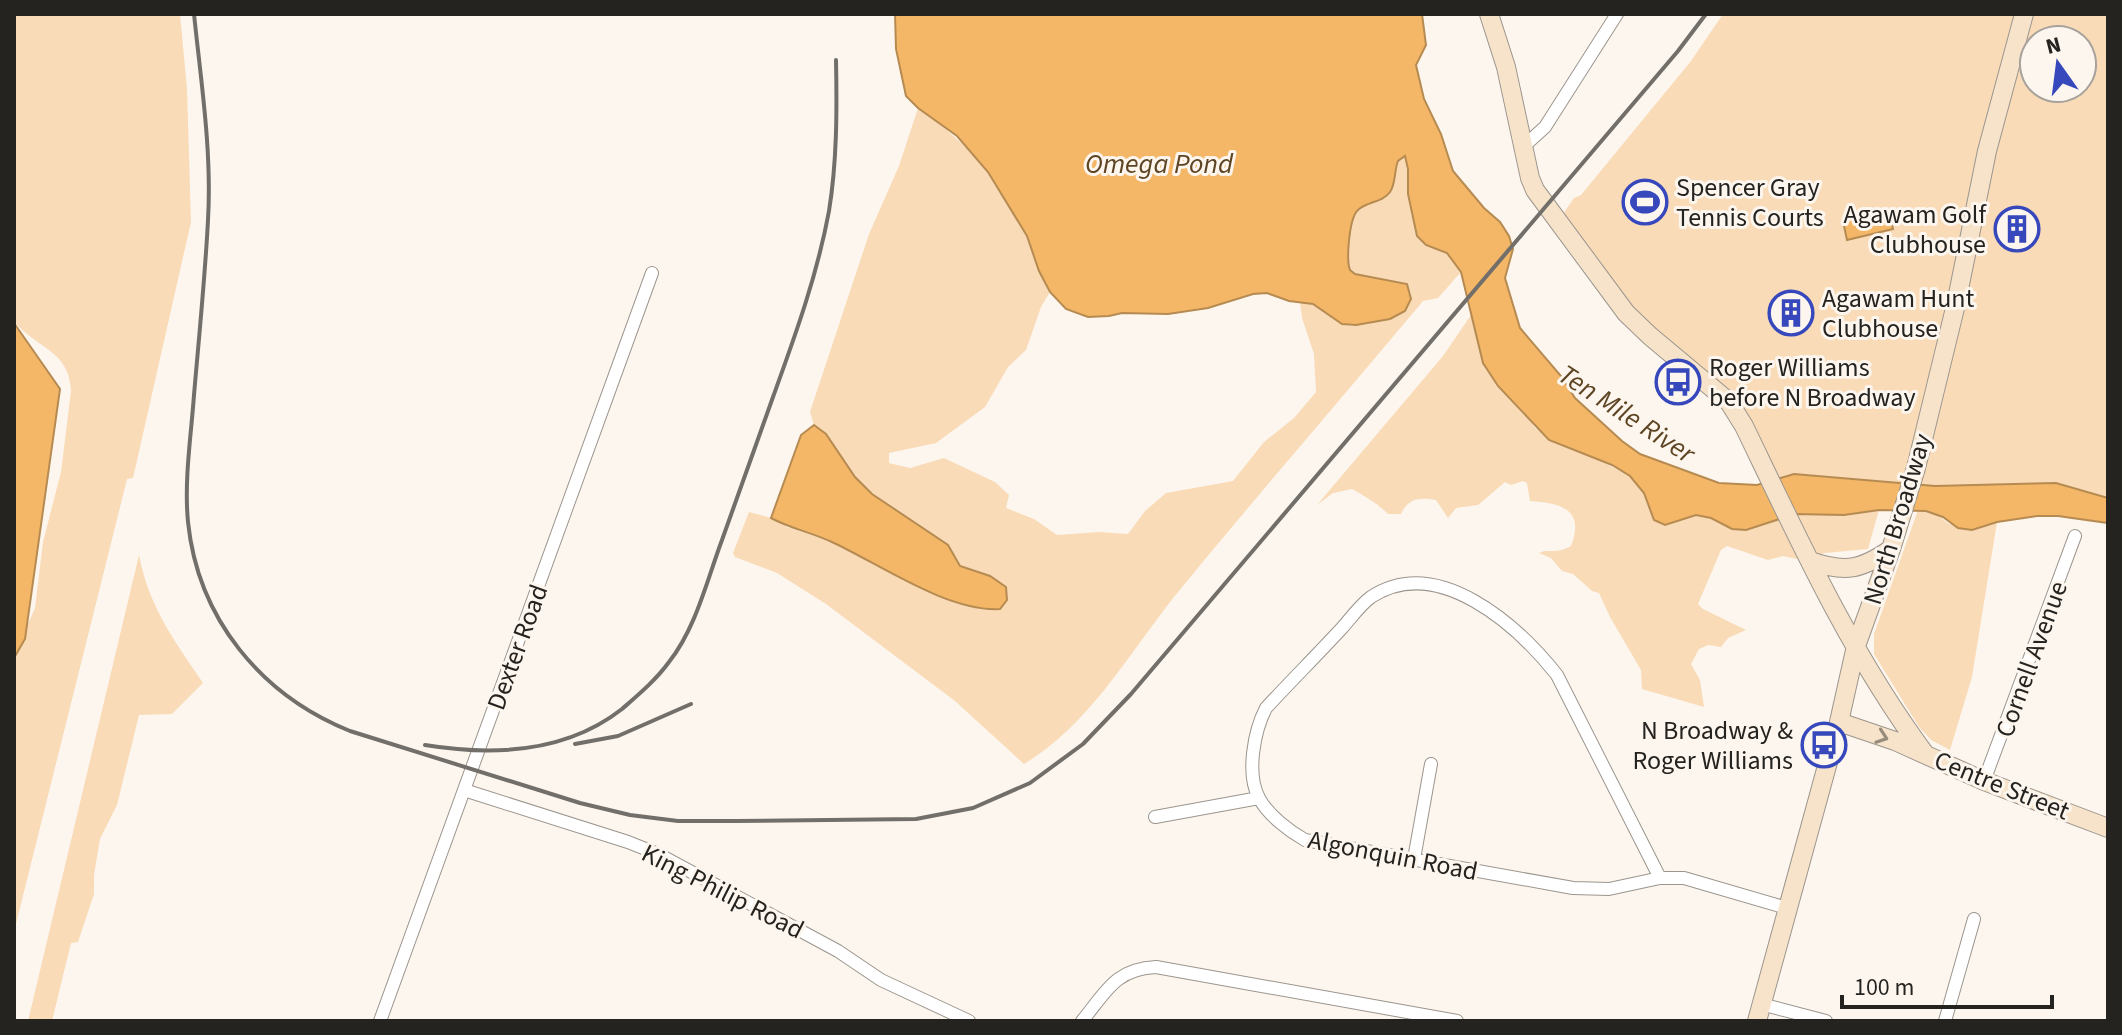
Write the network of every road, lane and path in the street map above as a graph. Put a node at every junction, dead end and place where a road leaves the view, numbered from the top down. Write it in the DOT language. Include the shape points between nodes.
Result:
graph roads {
  1 [pos="1489,14"];
  2 [pos="1617,14"];
  3 [pos="2024,14"];
  4 [pos="1524,146"];
  5 [pos="652,273"];
  6 [pos="2075,536"];
  7 [pos="1891,549"];
  8 [pos="1810,561"];
  9 [pos="1856,646"];
  10 [pos="1839,722"];
  11 [pos="1925,754"];
  12 [pos="1431,764"];
  13 [pos="1984,781"];
  14 [pos="464,790"];
  15 [pos="1259,798"];
  16 [pos="1155,817"];
  17 [pos="2108,828"];
  18 [pos="1414,859"];
  19 [pos="1660,878"];
  20 [pos="1787,908"];
  21 [pos="1974,919"];
  22 [pos="1759,1013"];
  23 [pos="380,1021"];
  24 [pos="969,1021"];
  25 [pos="1082,1021"];
  26 [pos="1457,1021"];
  27 [pos="1826,1021"];
  28 [pos="1945,1021"];
  1 -- 4 [label="main road, Centre Street"];
  2 -- 4 [label="street" via="1545,127"];
  3 -- 7 [label="main road, North Broadway" via="1987,151 1916,468"];
  4 -- 8 [label="main road, Centre Street" via="1535,190 1626,313 1729,402"];
  5 -- 14 [label="street, Dexter Road"];
  6 -- 13 [label="street, Cornell Avenue"];
  7 -- 8 [label="main road" via="1853,569 1831,569"];
  7 -- 9 [label="main road, North Broadway"];
  8 -- 9 [label="main road, Centre Street"];
  9 -- 10 [label="main road, North Broadway"];
  9 -- 11 [label="main road, Centre Street"];
  10 -- 11 [label="main road, one-way"];
  10 -- 20 [label="main road, North Broadway"];
  11 -- 13 [label="main road, Centre Street"];
  12 -- 18 [label="street"];
  13 -- 17 [label="main road, Centre Street"];
  14 -- 23 [label="street, Dexter Road"];
  14 -- 24 [label="street, King Philip Road" via="658,854 838,951 881,980"];
  15 -- 16 [label="street"];
  15 -- 18 [label="street, Algonquin Road" via="1305,840"];
  15 -- 19 [label="street" via="1254,747 1266,708 1370,598 1407,584 1434,585 1458,592 1507,621 1557,675"];
  18 -- 19 [label="street, Algonquin Road" via="1590,890"];
  19 -- 20 [label="street, Algonquin Road" via="1684,878"];
  20 -- 22 [label="main road, North Broadway"];
  21 -- 28 [label="street"];
  22 -- 27 [label="street"];
  25 -- 26 [label="street" via="1130,970 1156,967"];
}
